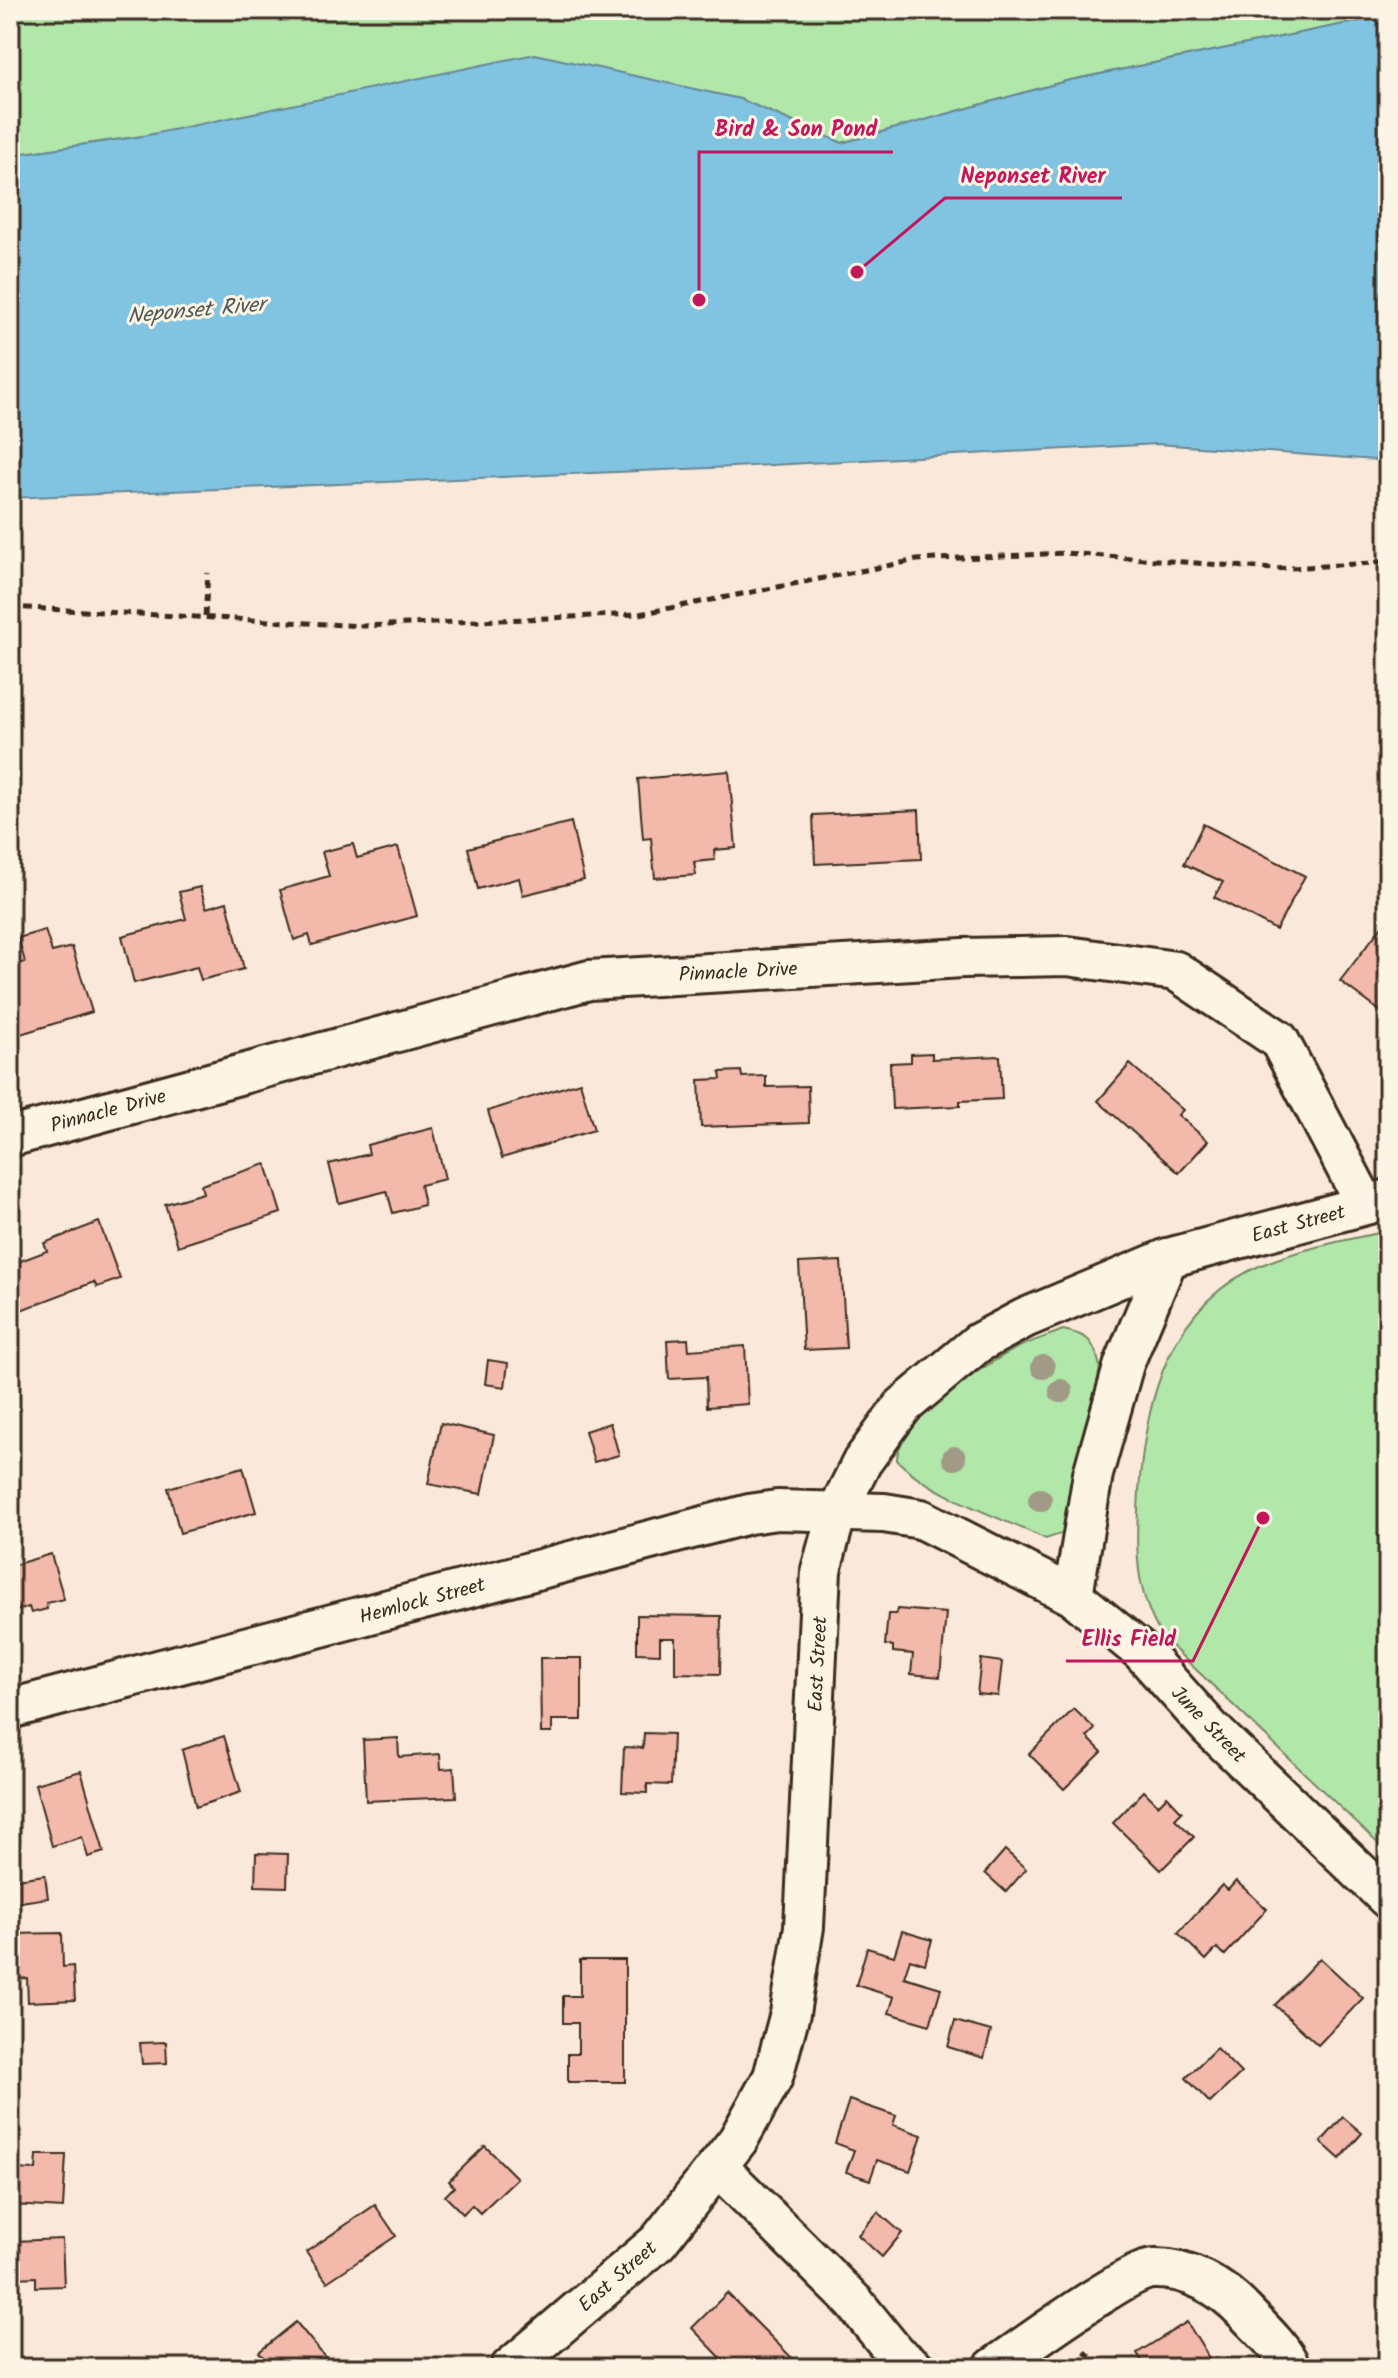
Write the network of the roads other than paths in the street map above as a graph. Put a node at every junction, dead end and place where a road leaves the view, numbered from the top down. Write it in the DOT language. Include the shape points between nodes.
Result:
graph roads {
  1 [pos="10,1137"];
  2 [pos="1376,1202"];
  3 [pos="1168,1258"];
  4 [pos="837,1512"];
  5 [pos="1073,1596"];
  6 [pos="10,1709"];
  7 [pos="1388,1899"];
  8 [pos="718,2167"];
  9 [pos="510,2368"];
  10 [pos="915,2368"];
  11 [pos="993,2368"];
  12 [pos="1291,2368"];
  1 -- 2 [label="street, Pinnacle Drive" via="589,980 1067,956 1176,971 1279,1040"];
  2 -- 3 [label="street, East Street"];
  3 -- 4 [label="street, East Street" via="978,1343 903,1406 862,1462"];
  3 -- 5 [label="street" via="1124,1364 1093,1474"];
  4 -- 5 [label="street, June Street" via="921,1519"];
  4 -- 6 [label="street, Hemlock Street" via="749,1514"];
  4 -- 8 [label="street, East Street" via="821,1570 804,1927 790,2013 773,2077"];
  5 -- 7 [label="street, June Street" via="1142,1652 1210,1728"];
  8 -- 9 [label="street, East Street" via="658,2242"];
  8 -- 10 [label="street"];
  11 -- 12 [label="street" via="1151,2268 1193,2275 1234,2300"];
}
